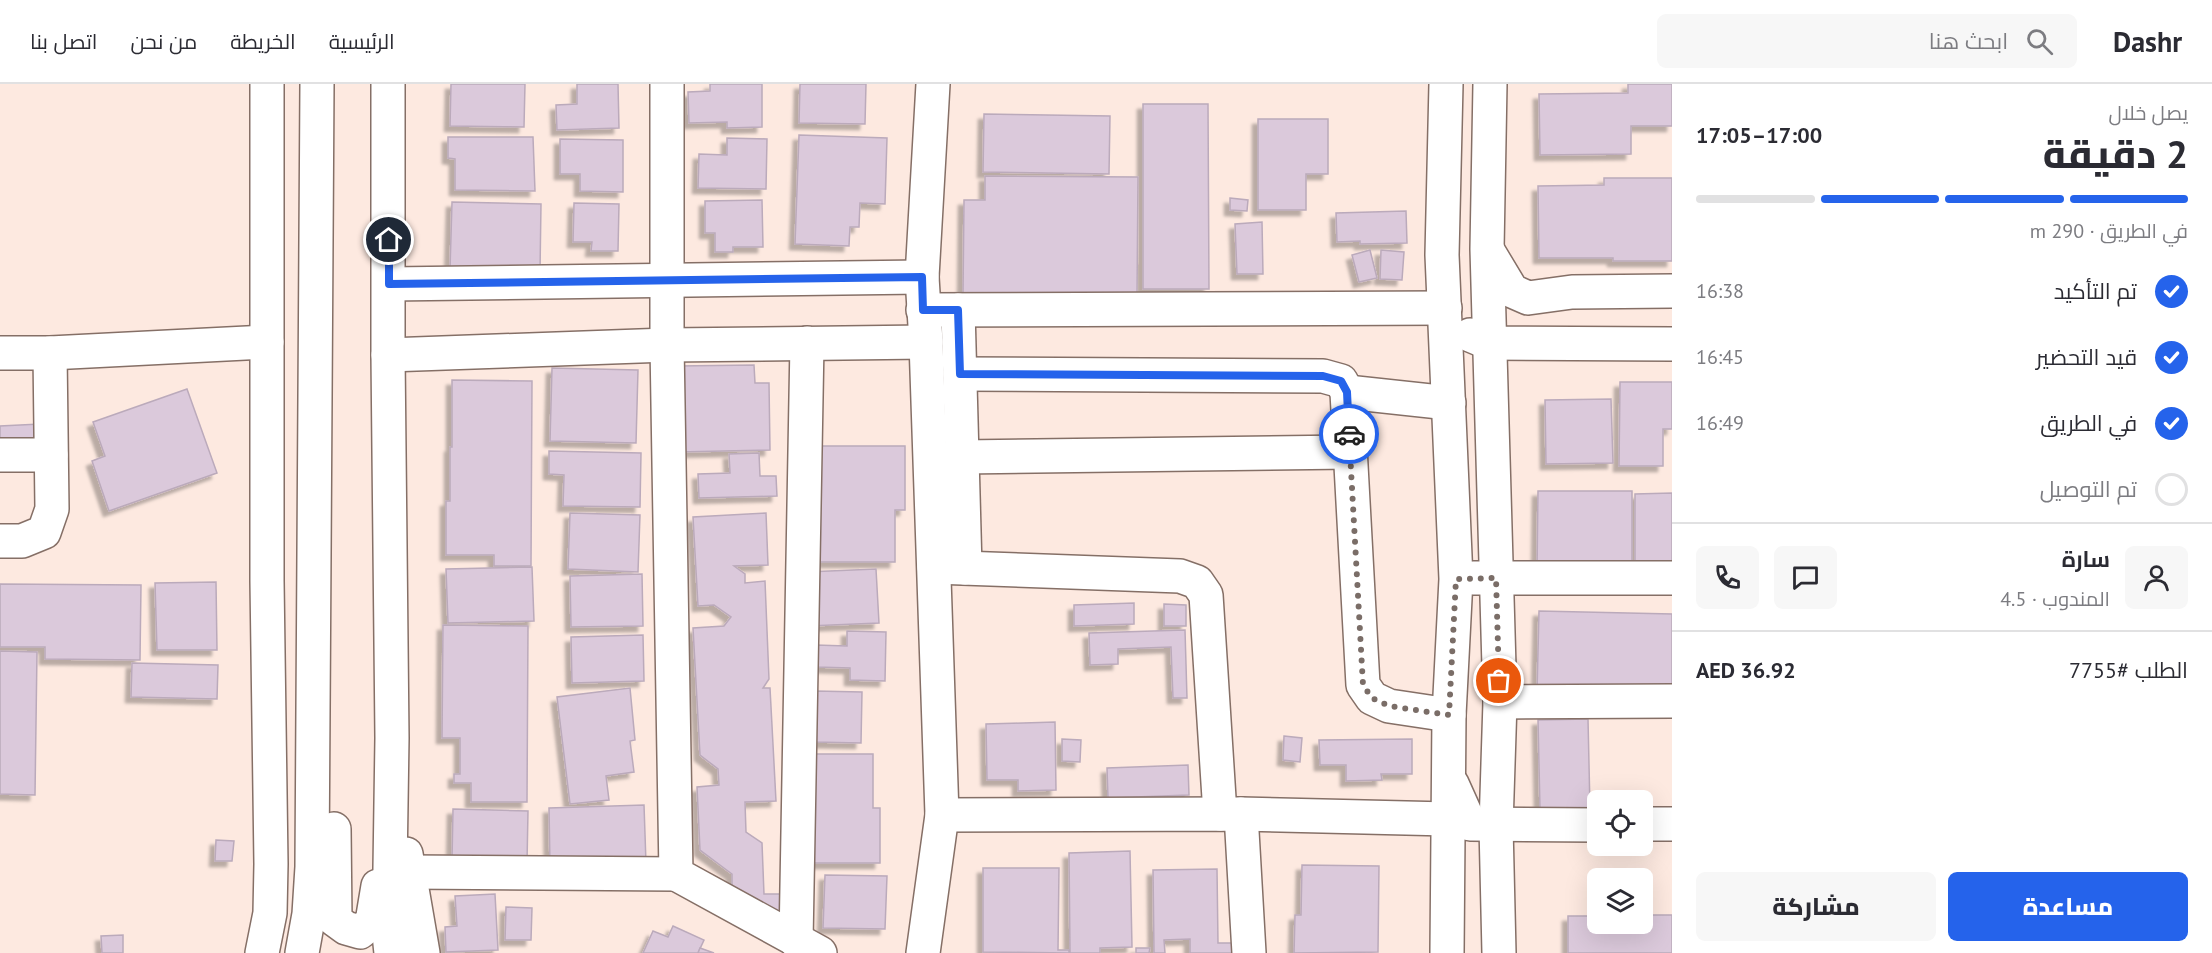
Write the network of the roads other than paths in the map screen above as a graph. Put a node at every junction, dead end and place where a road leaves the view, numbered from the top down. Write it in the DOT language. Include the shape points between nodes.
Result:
graph roads {
  1 [pos="267,84"];
  2 [pos="317,84"];
  3 [pos="388,84"];
  4 [pos="667,84"];
  5 [pos="933,84"];
  6 [pos="1446,84"];
  7 [pos="1490,84"];
  8 [pos="1487,249"];
  9 [pos="1442,255"];
  10 [pos="922,277"];
  11 [pos="668,279"];
  12 [pos="389,284"];
  13 [pos="1672,291"];
  14 [pos="1572,292"];
  15 [pos="1445,308"];
  16 [pos="958,310"];
  17 [pos="925,326"];
  18 [pos="267,342"];
  19 [pos="807,343"];
  20 [pos="1489,343"];
  21 [pos="1575,344"];
  22 [pos="1672,344"];
  23 [pos="667,345"];
  24 [pos="0,352"];
  25 [pos="50,353"];
  26 [pos="388,355"];
  27 [pos="960,374"];
  28 [pos="1347,392"];
  29 [pos="1449,403"];
  30 [pos="1350,452"];
  31 [pos="0,455"];
  32 [pos="51,455"];
  33 [pos="962,457"];
  34 [pos="0,542"];
  35 [pos="949,567"];
  36 [pos="1496,578"];
  37 [pos="1672,578"];
  38 [pos="1456,579"];
  39 [pos="267,581"];
  40 [pos="313,666"];
  41 [pos="1672,701"];
  42 [pos="1500,702"];
  43 [pos="1449,715"];
  44 [pos="392,738"];
  45 [pos="1450,778"];
  46 [pos="1231,814"];
  47 [pos="942,815"];
  48 [pos="1448,819"];
  49 [pos="1653,824"];
  50 [pos="1672,824"];
  51 [pos="1587,825"];
  52 [pos="1496,826"];
  53 [pos="312,867"];
  54 [pos="408,872"];
  55 [pos="676,874"];
  56 [pos="808,947"];
  57 [pos="262,953"];
  58 [pos="268,953"];
  59 [pos="302,953"];
  60 [pos="391,953"];
  61 [pos="423,953"];
  62 [pos="923,953"];
  63 [pos="1249,953"];
  64 [pos="1447,953"];
  65 [pos="1499,953"];
  1 -- 18 [label="street"];
  2 -- 40 [label="street"];
  3 -- 12 [label="street"];
  4 -- 11 [label="street"];
  5 -- 10 [label="street"];
  6 -- 9 [label="street"];
  7 -- 8 [label="street"];
  8 -- 14 [label="street" via="1512,291 1528,298"];
  8 -- 20 [label="street"];
  9 -- 15 [label="street"];
  9 -- 20 [label="street" via="1467,333"];
  10 -- 11 [label="street"];
  10 -- 17 [label="street"];
  11 -- 12 [label="street"];
  11 -- 23 [label="street"];
  12 -- 26 [label="street"];
  13 -- 14 [label="street"];
  14 -- 21 [label="street" via="1562,306 1562,328"];
  15 -- 16 [label="street"];
  15 -- 29 [label="street"];
  16 -- 17 [label="street"];
  16 -- 27 [label="street"];
  17 -- 19 [label="street"];
  17 -- 35 [label="street"];
  18 -- 25 [label="street"];
  18 -- 39 [label="street"];
  19 -- 23 [label="street"];
  19 -- 56 [label="street"];
  20 -- 21 [label="street"];
  20 -- 36 [label="street"];
  21 -- 22 [label="street"];
  23 -- 26 [label="street"];
  23 -- 55 [label="street"];
  24 -- 25 [label="street"];
  25 -- 32 [label="street"];
  26 -- 44 [label="street"];
  27 -- 28 [label="street" via="1323,376 1341,381"];
  27 -- 33 [label="street"];
  28 -- 29 [label="street"];
  28 -- 30 [label="street"];
  29 -- 38 [label="street"];
  30 -- 33 [label="street"];
  30 -- 43 [label="street" via="1363,685 1372,698 1389,706"];
  31 -- 32 [label="street"];
  32 -- 34 [label="street" via="52,509 44,532 22,541"];
  33 -- 35 [label="street"];
  35 -- 46 [label="street" via="1180,576 1197,582 1206,595"];
  35 -- 47 [label="street"];
  36 -- 37 [label="street"];
  36 -- 38 [label="street"];
  36 -- 42 [label="street"];
  38 -- 43 [label="street"];
  39 -- 40 [label="street" via="278,610 292,626"];
  39 -- 57 [label="street" via="271,864 270,914"];
  40 -- 44 [label="street" via="334,804 335,920 360,932 372,922 377,893"];
  40 -- 53 [label="street"];
  41 -- 42 [label="street"];
  42 -- 52 [label="street"];
  43 -- 45 [label="street"];
  44 -- 54 [label="street"];
  44 -- 60 [label="street"];
  45 -- 48 [label="street"];
  45 -- 52 [label="street" via="1470,824"];
  46 -- 47 [label="street"];
  46 -- 48 [label="street"];
  46 -- 63 [label="street"];
  47 -- 62 [label="street"];
  48 -- 64 [label="street"];
  49 -- 50 [label="street"];
  51 -- 52 [label="street"];
  52 -- 65 [label="street"];
  53 -- 58 [label="street" via="297,904"];
  53 -- 59 [label="street"];
  54 -- 55 [label="street"];
  54 -- 61 [label="street"];
  55 -- 56 [label="street"];
}
